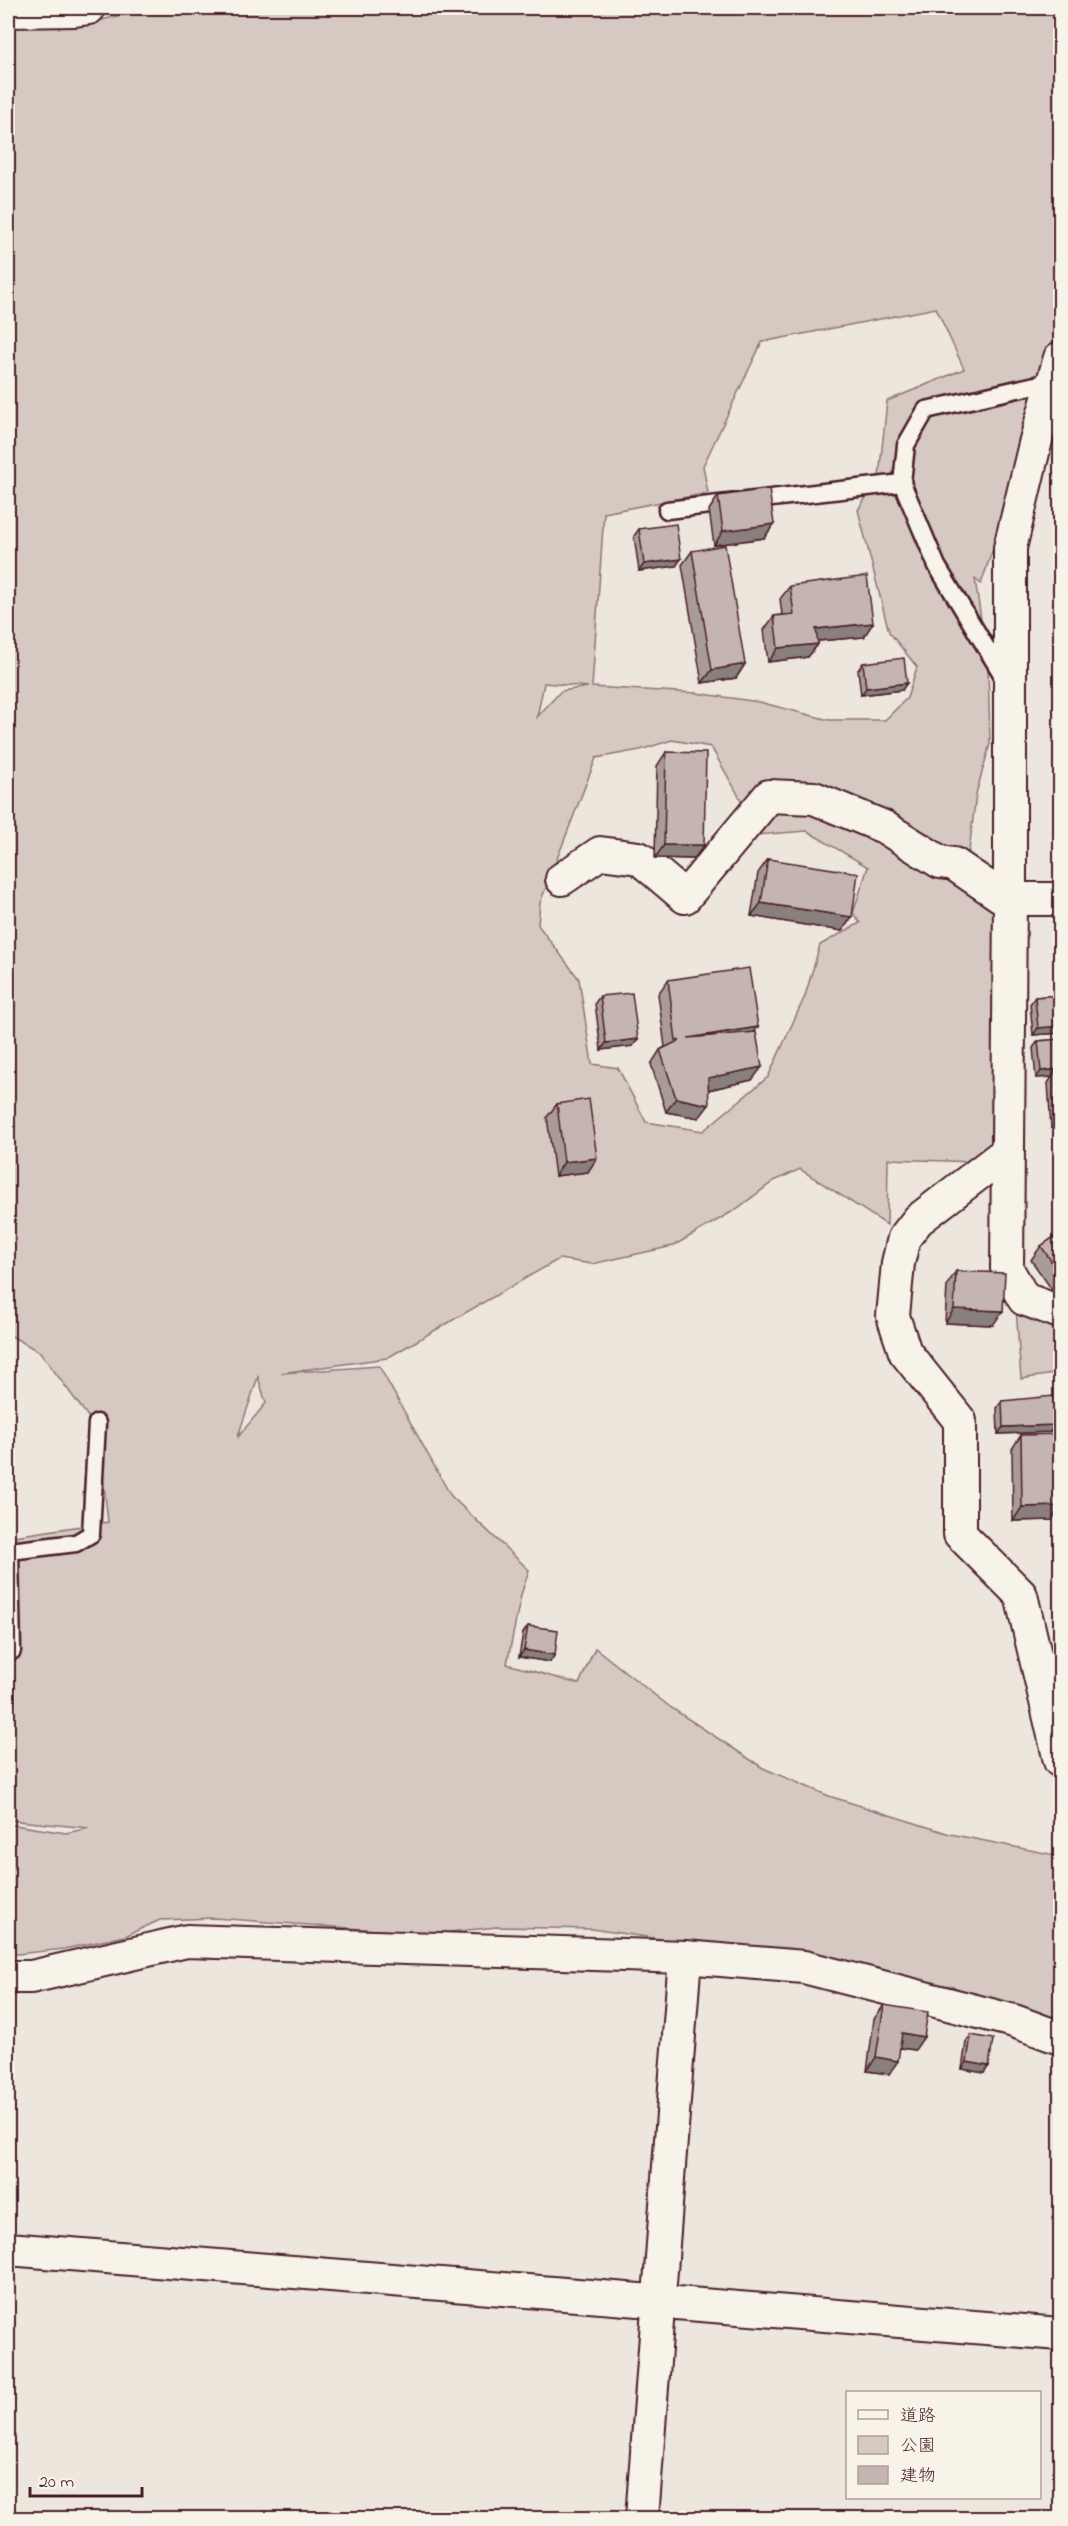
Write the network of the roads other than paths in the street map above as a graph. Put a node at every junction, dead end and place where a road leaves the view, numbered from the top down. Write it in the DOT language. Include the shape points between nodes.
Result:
graph roads {
  1 [pos="89,8"];
  2 [pos="8,11"];
  3 [pos="1057,370"];
  4 [pos="902,483"];
  5 [pos="667,510"];
  6 [pos="1010,687"];
  7 [pos="562,879"];
  8 [pos="1010,899"];
  9 [pos="1060,899"];
  10 [pos="1008,1151"];
  11 [pos="1060,1312"];
  12 [pos="97,1423"];
  13 [pos="9,1551"];
  14 [pos="12,1651"];
  15 [pos="1060,1761"];
  16 [pos="685,1956"];
  17 [pos="8,1977"];
  18 [pos="1060,2038"];
  19 [pos="8,2248"];
  20 [pos="660,2302"];
  21 [pos="1060,2334"];
  22 [pos="642,2518"];
  1 -- 2 [label="street"];
  3 -- 4 [label="lane" via="926,410 906,445"];
  3 -- 6 [label="street" via="1035,440 1010,548"];
  4 -- 5 [label="lane"];
  4 -- 6 [label="lane" via="937,566"];
  6 -- 8 [label="street"];
  7 -- 8 [label="street" via="600,853 629,856 639,858 686,897 769,796 814,798 884,827"];
  8 -- 9 [label="street"];
  8 -- 10 [label="street"];
  10 -- 11 [label="street" via="1006,1269 1024,1299"];
  10 -- 15 [label="street" via="918,1220 904,1239 893,1316 905,1352 960,1421 960,1534 1021,1595"];
  12 -- 13 [label="lane" via="91,1534 76,1543"];
  13 -- 14 [label="lane"];
  16 -- 17 [label="street" via="187,1941 31,1977"];
  16 -- 18 [label="street" via="804,1967 1014,2021"];
  16 -- 20 [label="street"];
  19 -- 20 [label="street"];
  20 -- 21 [label="street"];
  20 -- 22 [label="street"];
}
